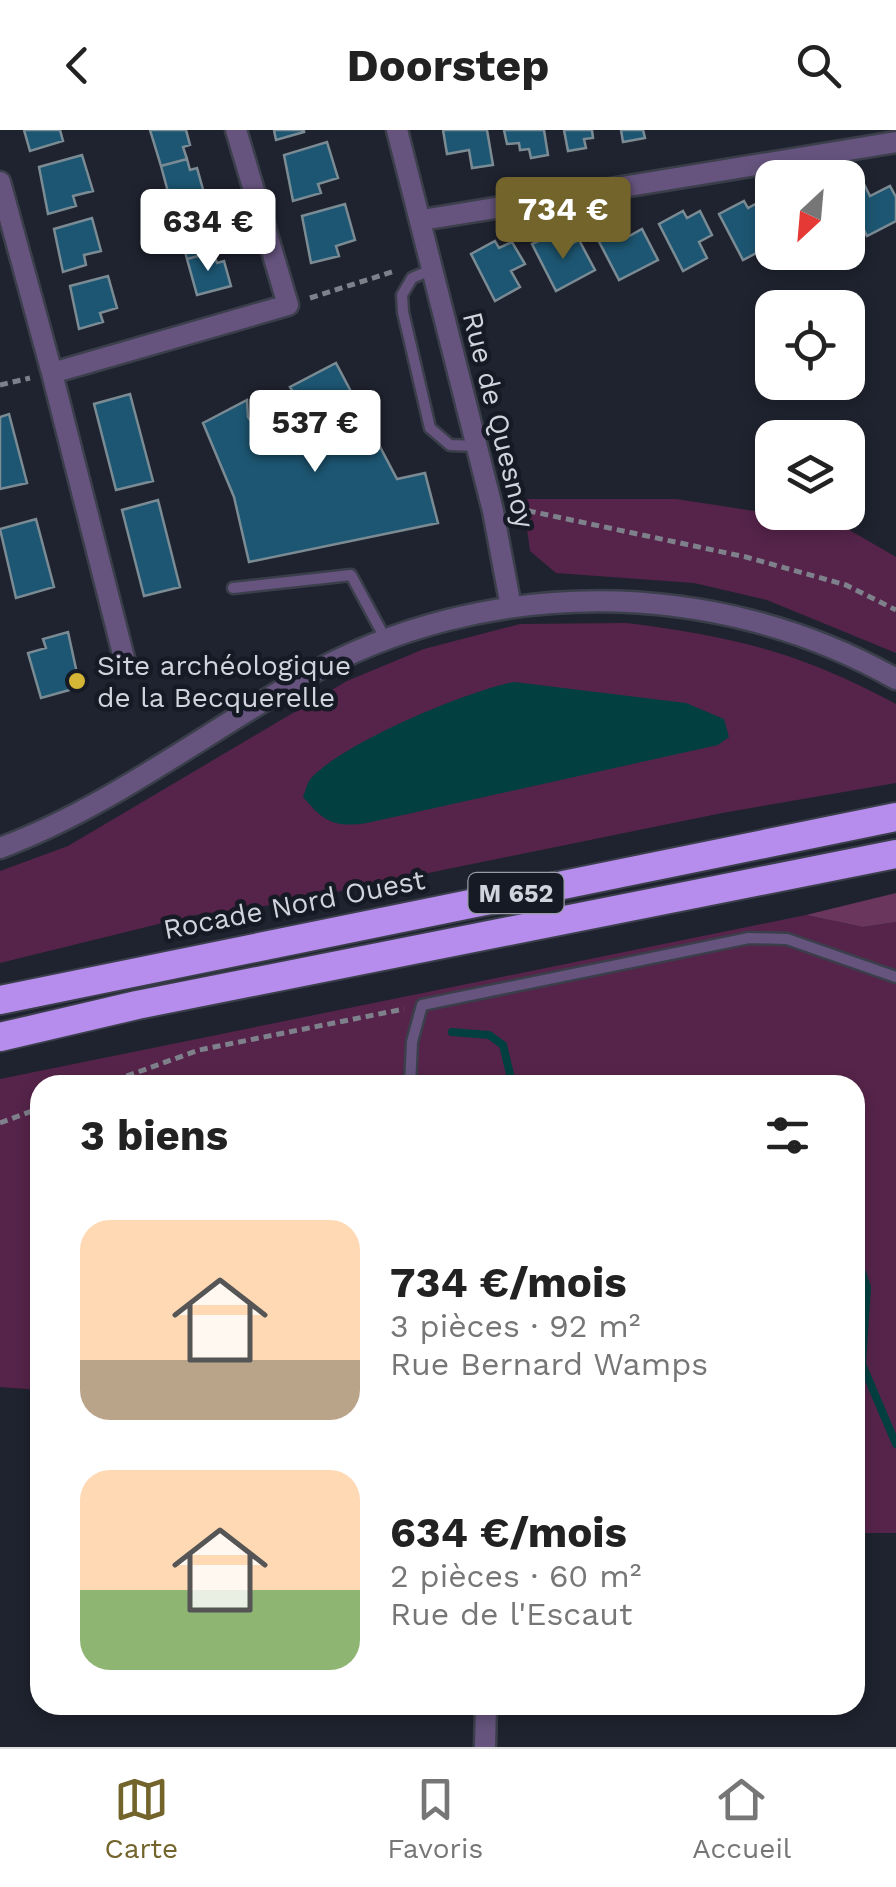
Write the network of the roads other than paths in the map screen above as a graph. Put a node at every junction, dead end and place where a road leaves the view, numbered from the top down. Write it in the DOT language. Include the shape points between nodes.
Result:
graph roads {
  1 [pos="236,130"];
  2 [pos="397,130"];
  3 [pos="896,142"];
  4 [pos="0,182"];
  5 [pos="422,220"];
  6 [pos="433,264"];
  7 [pos="52,372"];
  8 [pos="476,446"];
  9 [pos="233,588"];
  10 [pos="511,607"];
  11 [pos="386,640"];
  12 [pos="124,658"];
  13 [pos="894,678"];
  14 [pos="896,817"];
  15 [pos="0,848"];
  16 [pos="896,854"];
  17 [pos="896,977"];
  18 [pos="0,1000"];
  19 [pos="0,1037"];
  20 [pos="410,1075"];
  21 [pos="486,1715"];
  22 [pos="485,1747"];
  1 -- 7 [label="street" via="288,305"];
  2 -- 5 [label="street, Rue de Quesnoy"];
  3 -- 5 [label="street"];
  4 -- 7 [label="street"];
  5 -- 6 [label="street, Rue de Quesnoy"];
  6 -- 8 [label="street, Rue de Quesnoy"];
  6 -- 8 [label="lane" via="412,278 402,304 430,428 458,448"];
  7 -- 12 [label="street"];
  8 -- 10 [label="street, Rue de Quesnoy"];
  9 -- 11 [label="lane" via="351,575"];
  10 -- 11 [label="street"];
  10 -- 13 [label="street" via="588,600 702,609 813,640"];
  11 -- 15 [label="street" via="306,676 51,827"];
  14 -- 18 [label="highway, Rocade Nord Ouest / M 652"];
  16 -- 19 [label="highway, M 652"];
  17 -- 20 [label="lane" via="786,939 749,938 422,1005"];
  21 -- 22 [label="street"];
}
